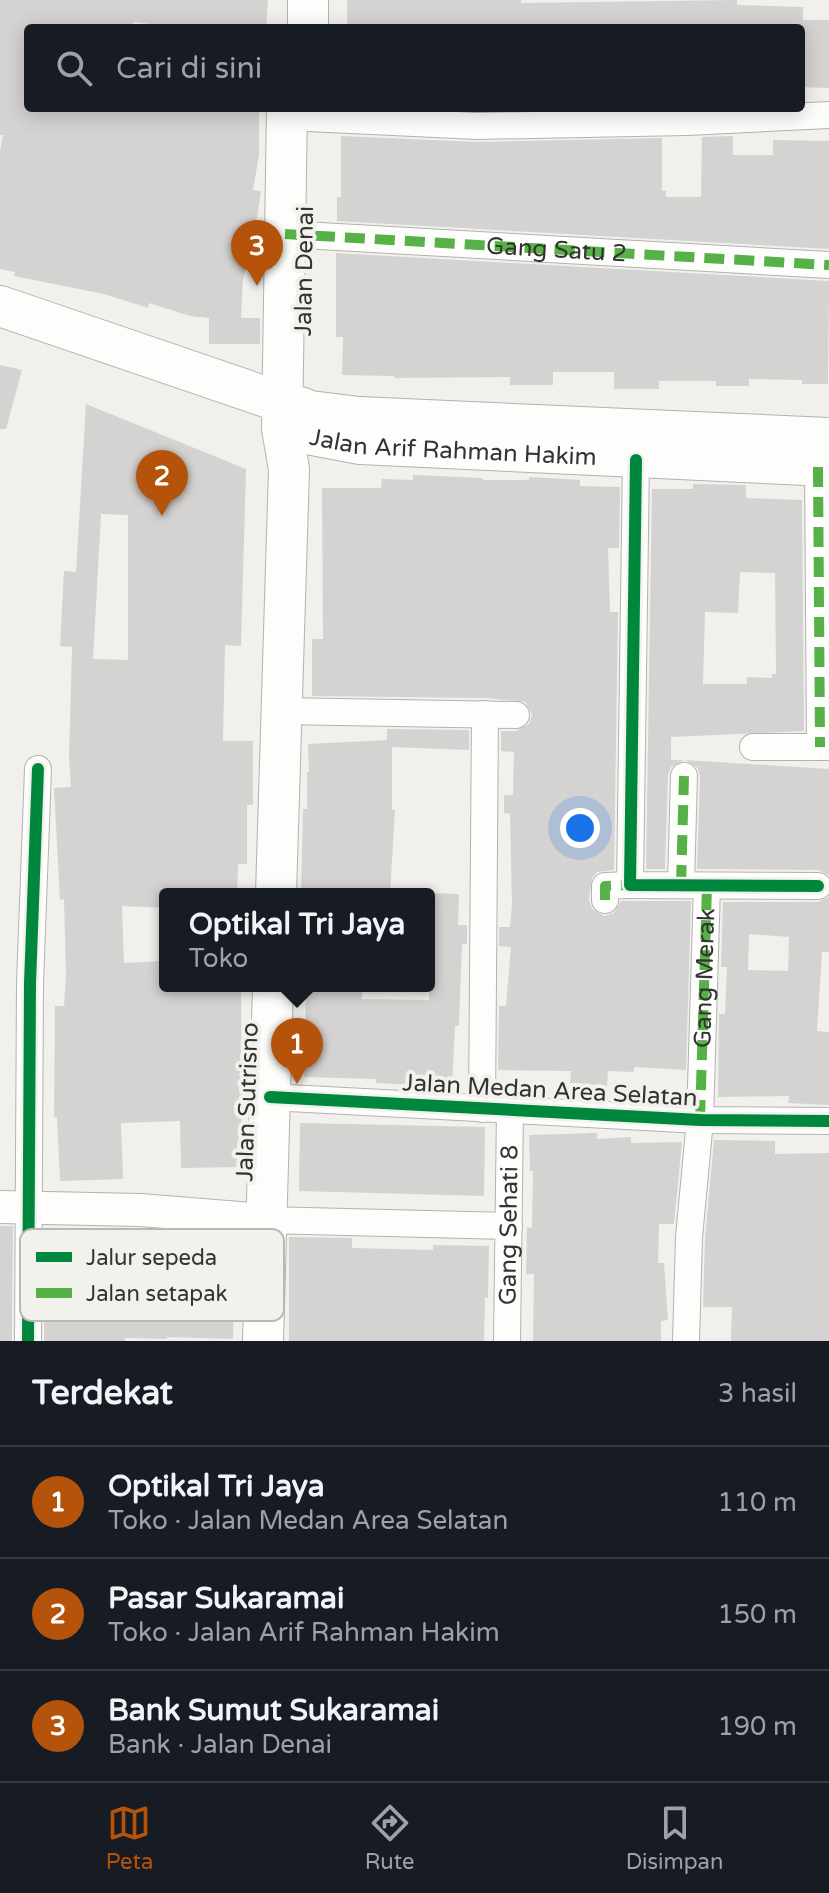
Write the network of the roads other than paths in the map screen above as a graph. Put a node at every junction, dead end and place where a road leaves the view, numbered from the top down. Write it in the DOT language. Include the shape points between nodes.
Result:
graph roads {
  1 [pos="289,0"];
  2 [pos="308,0"];
  3 [pos="289,24"];
  4 [pos="308,24"];
  5 [pos="297,113"];
  6 [pos="829,115"];
  7 [pos="295,234"];
  8 [pos="829,265"];
  9 [pos="0,306"];
  10 [pos="0,331"];
  11 [pos="292,429"];
  12 [pos="825,457"];
  13 [pos="636,460"];
  14 [pos="281,711"];
  15 [pos="485,714"];
  16 [pos="516,715"];
  17 [pos="753,747"];
  18 [pos="824,747"];
  19 [pos="38,769"];
  20 [pos="684,776"];
  21 [pos="630,885"];
  22 [pos="681,885"];
  23 [pos="707,886"];
  24 [pos="818,886"];
  25 [pos="276,888"];
  26 [pos="605,900"];
  27 [pos="273,992"];
  28 [pos="270,1097"];
  29 [pos="482,1109"];
  30 [pos="510,1110"];
  31 [pos="700,1120"];
  32 [pos="829,1121"];
  33 [pos="15,1208"];
  34 [pos="265,1220"];
  35 [pos="509,1226"];
  36 [pos="265,1229"];
  37 [pos="20,1259"];
  38 [pos="26,1321"];
  39 [pos="263,1321"];
  40 [pos="28,1341"];
  41 [pos="263,1341"];
  42 [pos="507,1341"];
  43 [pos="686,1341"];
  1 -- 3 [label="main road"];
  2 -- 4 [label="main road"];
  5 -- 6 [label="street" via="477,126"];
  5 -- 7 [label="main road, Jalan Denai"];
  7 -- 8 [label="street, Gang Satu 2"];
  7 -- 11 [label="main road, Jalan Denai"];
  9 -- 11 [label="main road, Jalan Arif Rahman Hakim"];
  10 -- 11 [label="main road, Jalan Arif Rahman Hakim"];
  11 -- 12 [label="main road, Jalan Arif Rahman Hakim" via="359,415"];
  11 -- 13 [label="main road, Jalan Arif Rahman Hakim" via="360,446"];
  11 -- 14 [label="main road"];
  12 -- 13 [label="main road, Jalan Arif Rahman Hakim"];
  12 -- 18 [label="street"];
  13 -- 21 [label="street"];
  14 -- 15 [label="street"];
  14 -- 25 [label="main road"];
  15 -- 16 [label="street"];
  15 -- 29 [label="street"];
  17 -- 18 [label="street"];
  19 -- 33 [label="street"];
  20 -- 22 [label="street"];
  21 -- 22 [label="street"];
  21 -- 26 [label="street" via="605,886"];
  22 -- 23 [label="street"];
  23 -- 24 [label="street"];
  23 -- 31 [label="street, Gang Merak"];
  27 -- 28 [label="main road, Jalan Sutrisno"];
  28 -- 29 [label="street, Jalan Medan Area Selatan"];
  28 -- 34 [label="main road, Jalan Sutrisno"];
  29 -- 30 [label="street, Jalan Medan Area Selatan"];
  30 -- 31 [label="street, Jalan Medan Area Selatan"];
  30 -- 35 [label="street, Gang Sehati 8"];
  31 -- 32 [label="street, Jalan Medan Area Selatan"];
  31 -- 43 [label="street, Gang Merak"];
  33 -- 34 [label="street"];
  33 -- 37 [label="street"];
  34 -- 35 [label="street"];
  34 -- 36 [label="main road, Jalan Sutrisno"];
  35 -- 42 [label="street, Gang Sehati 8"];
  38 -- 40 [label="street"];
  39 -- 41 [label="main road, Jalan Sutrisno"];
}
